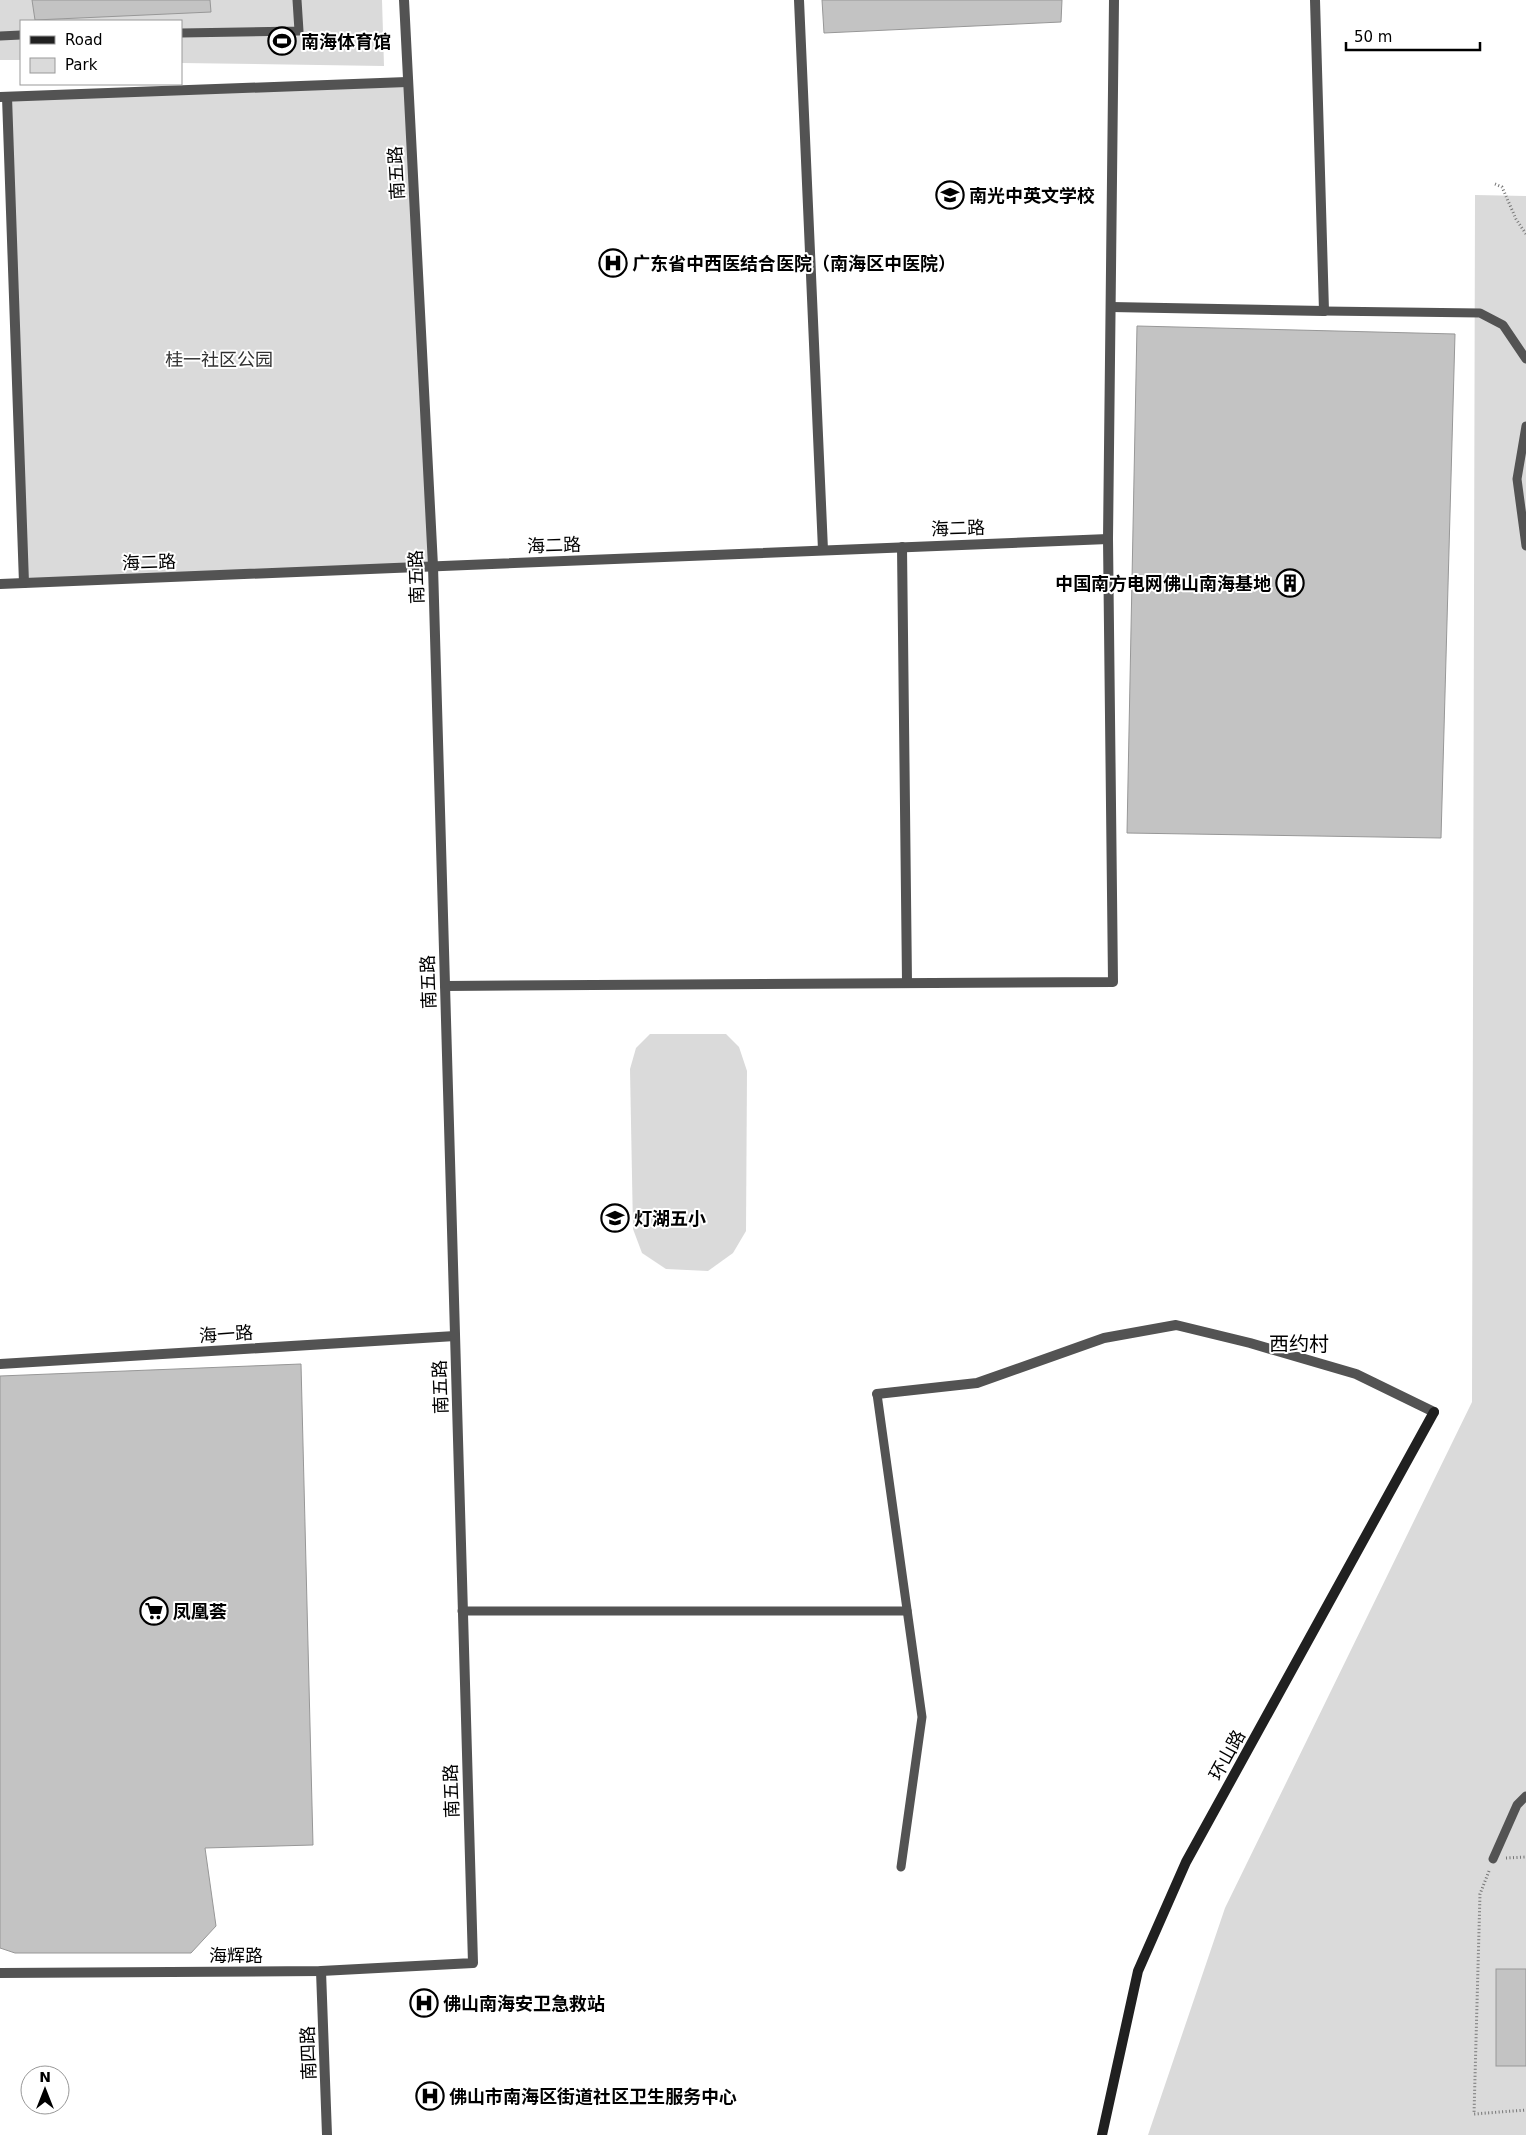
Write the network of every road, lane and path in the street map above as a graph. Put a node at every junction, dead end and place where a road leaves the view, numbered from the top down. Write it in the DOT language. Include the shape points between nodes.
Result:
graph roads {
  1 [pos="297,0"];
  2 [pos="404,0"];
  3 [pos="799,0"];
  4 [pos="1114,0"];
  5 [pos="1315,0"];
  6 [pos="182,33"];
  7 [pos="0,36"];
  8 [pos="20,36"];
  9 [pos="407,82"];
  10 [pos="4,97"];
  11 [pos="1495,184"];
  12 [pos="1526,234"];
  13 [pos="1111,308"];
  14 [pos="1324,311"];
  15 [pos="1526,358"];
  16 [pos="1526,426"];
  17 [pos="1108,538"];
  18 [pos="1526,546"];
  19 [pos="902,547"];
  20 [pos="823,550"];
  21 [pos="432,566"];
  22 [pos="24,583"];
  23 [pos="0,584"];
  24 [pos="907,982"];
  25 [pos="445,986"];
  26 [pos="455,1336"];
  27 [pos="0,1364"];
  28 [pos="877,1394"];
  29 [pos="1434,1412"];
  30 [pos="462,1611"];
  31 [pos="907,1611"];
  32 [pos="1526,1796"];
  33 [pos="1526,1857"];
  34 [pos="1493,1858"];
  35 [pos="900,1866"];
  36 [pos="473,1963"];
  37 [pos="320,1971"];
  38 [pos="0,1973"];
  39 [pos="1526,2110"];
  40 [pos="327,2135"];
  41 [pos="1102,2135"];
  1 -- 6 [label="lane" via="298,31"];
  2 -- 9 [label="street, 南五路"];
  3 -- 20 [label="street"];
  4 -- 13 [label="street"];
  5 -- 14 [label="street"];
  7 -- 8 [label="lane"];
  9 -- 10 [label="street"];
  9 -- 21 [label="street, 南五路"];
  10 -- 22 [label="street"];
  11 -- 12 [label="path" via="1502,187"];
  13 -- 14 [label="street"];
  13 -- 17 [label="street"];
  14 -- 15 [label="lane" via="1480,312 1503,325"];
  16 -- 18 [label="lane" via="1517,479"];
  17 -- 19 [label="street, 海二路"];
  17 -- 24 [label="street" via="1113,982"];
  19 -- 20 [label="street, 海二路"];
  19 -- 24 [label="street"];
  20 -- 21 [label="street, 海二路"];
  21 -- 22 [label="street, 海二路"];
  21 -- 25 [label="street, 南五路"];
  22 -- 23 [label="street, 海二路"];
  24 -- 25 [label="street"];
  25 -- 26 [label="street, 南五路"];
  26 -- 27 [label="street, 海一路"];
  26 -- 30 [label="street, 南五路"];
  28 -- 29 [label="street" via="977,1383 1104,1338 1176,1325 1356,1374"];
  28 -- 31 [label="lane"];
  29 -- 41 [label="main road, 环山路" via="1186,1862 1138,1971"];
  30 -- 31 [label="lane"];
  30 -- 36 [label="street, 南五路"];
  31 -- 35 [label="lane" via="922,1717"];
  32 -- 34 [label="lane" via="1517,1805"];
  33 -- 34 [label="path"];
  34 -- 39 [label="path" via="1480,1894 1474,2114"];
  36 -- 37 [label="street, 海辉路"];
  37 -- 38 [label="street, 海辉路"];
  37 -- 40 [label="street, 南四路"];
}
